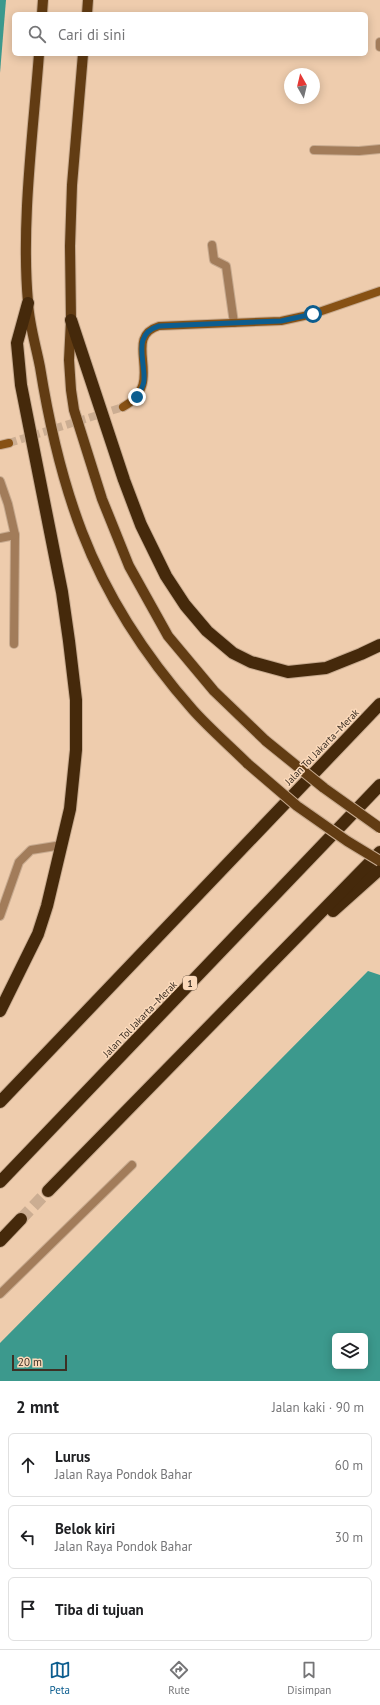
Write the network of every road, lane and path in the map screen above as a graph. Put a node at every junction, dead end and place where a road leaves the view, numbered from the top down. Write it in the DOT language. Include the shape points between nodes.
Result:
graph roads {
  1 [pos="43,0"];
  2 [pos="88,0"];
  3 [pos="42,12"];
  4 [pos="87,12"];
  5 [pos="380,42"];
  6 [pos="380,47"];
  7 [pos="39,56"];
  8 [pos="83,56"];
  9 [pos="380,149"];
  10 [pos="314,150"];
  11 [pos="212,245"];
  12 [pos="380,290"];
  13 [pos="28,303"];
  14 [pos="71,320"];
  15 [pos="234,323"];
  16 [pos="122,407"];
  17 [pos="9,443"];
  18 [pos="0,446"];
  19 [pos="0,481"];
  20 [pos="15,534"];
  21 [pos="0,538"];
  22 [pos="14,644"];
  23 [pos="380,645"];
  24 [pos="380,704"];
  25 [pos="380,785"];
  26 [pos="380,828"];
  27 [pos="62,845"];
  28 [pos="380,852"];
  29 [pos="380,861"];
  30 [pos="380,869"];
  31 [pos="0,916"];
  32 [pos="241,992"];
  33 [pos="0,1011"];
  34 [pos="0,1102"];
  35 [pos="132,1165"];
  36 [pos="0,1182"];
  37 [pos="48,1191"];
  38 [pos="21,1219"];
  39 [pos="0,1241"];
  40 [pos="0,1294"];
  1 -- 3 [label="main road"];
  2 -- 4 [label="main road"];
  5 -- 6 [label="street"];
  7 -- 13 [label="main road" via="26,244"];
  8 -- 14 [label="main road" via="72,185"];
  9 -- 10 [label="street"];
  11 -- 15 [label="street" via="214,260 226,266"];
  12 -- 15 [label="street" via="297,318"];
  13 -- 27 [label="highway" via="18,343 21,385 62,592 76,700 76,750 70,808"];
  13 -- 29 [label="main road, bridge" via="55,444 78,518 98,569 124,616 153,661 194,711 248,764 297,806"];
  14 -- 23 [label="highway" via="141,525 166,576 207,631 233,653 251,662 288,672 326,668"];
  14 -- 26 [label="main road, bridge" via="70,360 74,410 102,499 129,566 168,636 214,691 266,741 324,788"];
  15 -- 16 [label="street" via="159,326 148,331 142,343 142,389 131,403"];
  17 -- 18 [label="street"];
  19 -- 20 [label="street"];
  20 -- 21 [label="street"];
  20 -- 22 [label="street"];
  24 -- 34 [label="highway, Jalan Tol Jakarta–Merak"];
  25 -- 36 [label="highway, Jalan Tol Jakarta–Merak / 1"];
  27 -- 31 [label="street" via="31,850 19,862"];
  27 -- 33 [label="highway" via="38,934"];
  28 -- 32 [label="highway"];
  30 -- 32 [label="highway"];
  32 -- 37 [label="highway"];
  35 -- 40 [label="street"];
  38 -- 39 [label="highway"];
}
